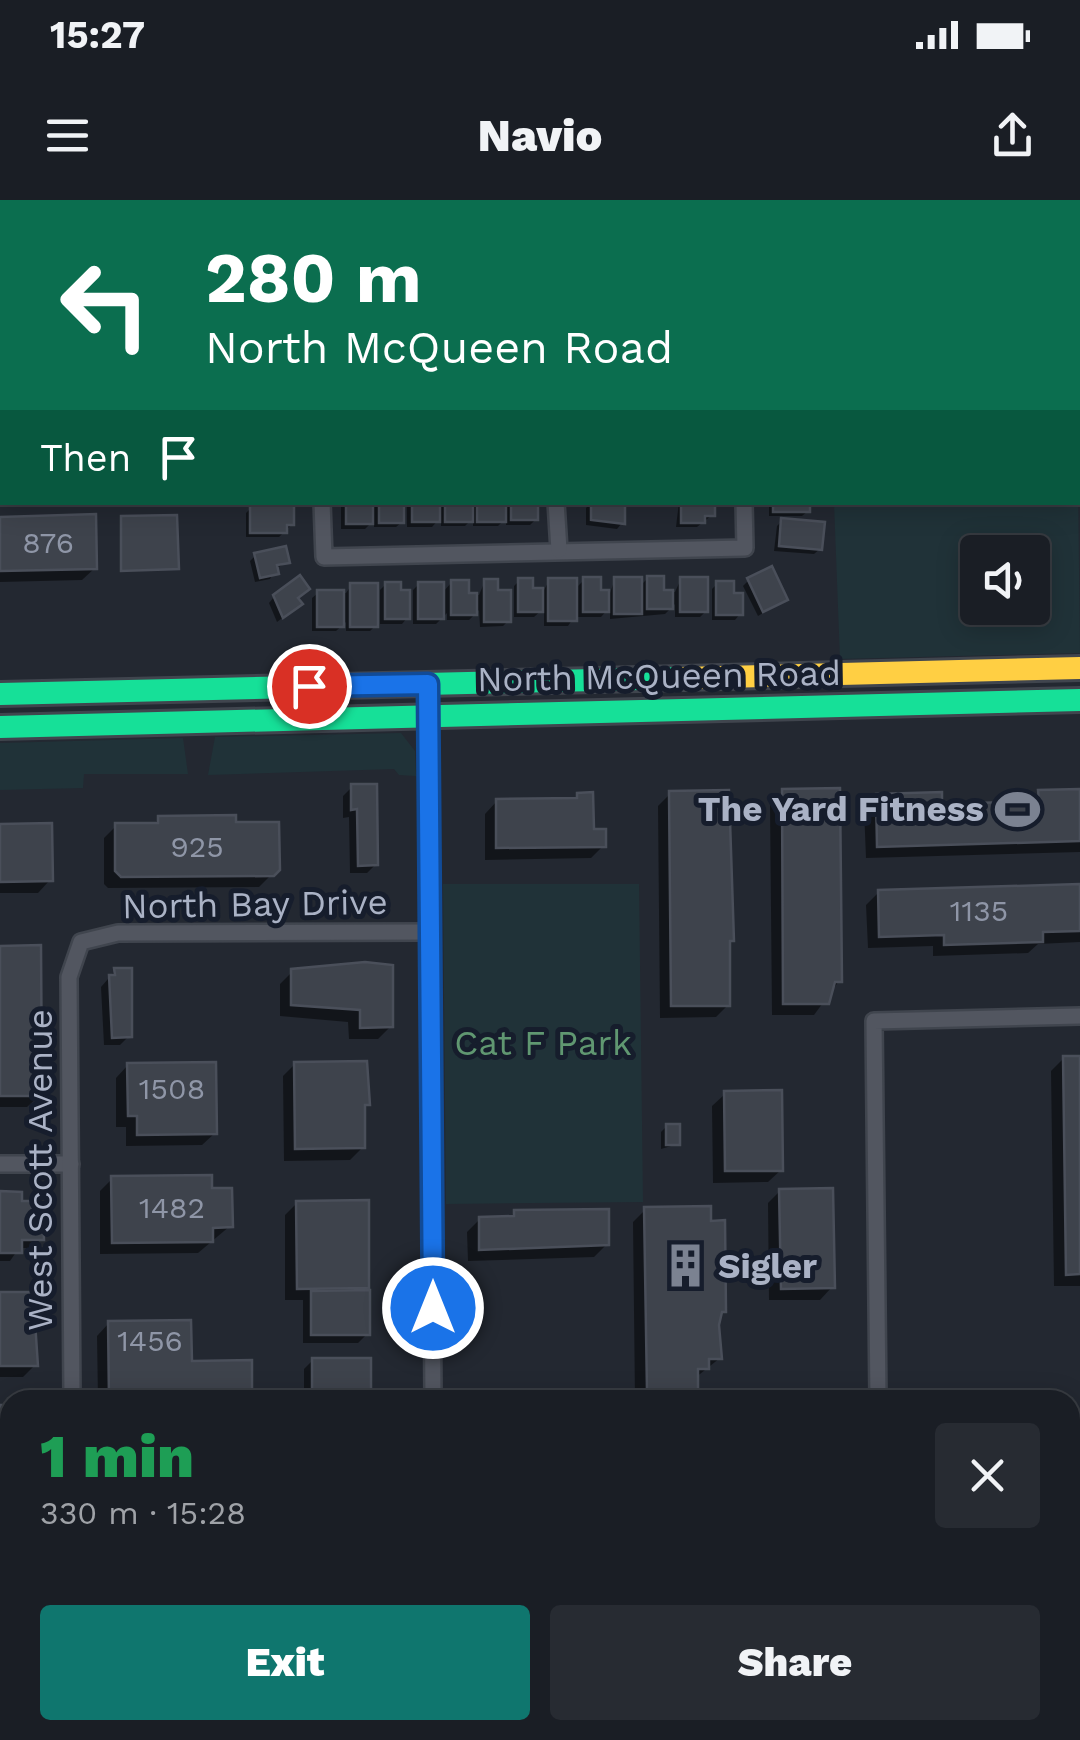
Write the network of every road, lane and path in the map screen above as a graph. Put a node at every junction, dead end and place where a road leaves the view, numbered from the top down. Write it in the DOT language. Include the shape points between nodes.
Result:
graph roads {
  1 [pos="322,505"];
  2 [pos="556,505"];
  3 [pos="744,505"];
  4 [pos="559,550"];
  5 [pos="1080,668"];
  6 [pos="428,684"];
  7 [pos="112,691"];
  8 [pos="0,694"];
  9 [pos="1080,700"];
  10 [pos="428,716"];
  11 [pos="112,724"];
  12 [pos="0,727"];
  13 [pos="430,932"];
  14 [pos="81,942"];
  15 [pos="1080,1016"];
  16 [pos="0,1164"];
  17 [pos="70,1164"];
  18 [pos="72,1390"];
  19 [pos="433,1390"];
  20 [pos="878,1390"];
  1 -- 4 [label="street" via="324,556"];
  2 -- 4 [label="street"];
  3 -- 4 [label="street" via="745,548"];
  5 -- 6 [label="main road, North McQueen Road"];
  6 -- 7 [label="main road, North McQueen Road"];
  6 -- 10 [label="street"];
  7 -- 8 [label="main road, North McQueen Road"];
  7 -- 11 [label="main road"];
  9 -- 10 [label="main road, North McQueen Road"];
  10 -- 11 [label="main road, North McQueen Road"];
  10 -- 13 [label="street"];
  11 -- 12 [label="main road, North McQueen Road"];
  13 -- 14 [label="street, North Bay Drive" via="118,933"];
  13 -- 19 [label="street"];
  14 -- 17 [label="street, West Scott Avenue" via="69,977"];
  15 -- 20 [label="street" via="874,1021"];
  16 -- 17 [label="street"];
  17 -- 18 [label="street, West Scott Avenue"];
}
